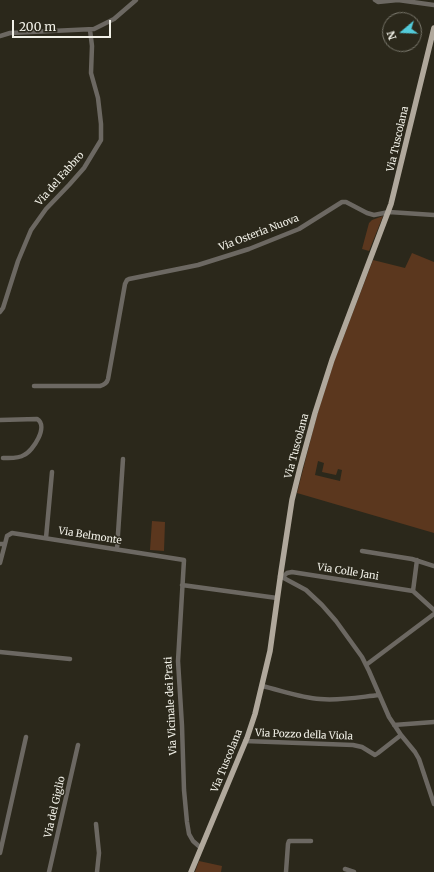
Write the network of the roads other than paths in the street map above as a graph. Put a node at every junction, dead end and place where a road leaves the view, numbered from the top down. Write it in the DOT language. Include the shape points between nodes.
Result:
graph roads {
  1 [pos="136,0"];
  2 [pos="375,0"];
  3 [pos="434,5"];
  4 [pos="434,28"];
  5 [pos="90,30"];
  6 [pos="0,36"];
  7 [pos="389,212"];
  8 [pos="434,215"];
  9 [pos="1,311"];
  10 [pos="34,386"];
  11 [pos="0,420"];
  12 [pos="1,456"];
  13 [pos="124,459"];
  14 [pos="0,464"];
  15 [pos="52,472"];
  16 [pos="46,538"];
  17 [pos="2,544"];
  18 [pos="117,549"];
  19 [pos="362,551"];
  20 [pos="184,560"];
  21 [pos="417,560"];
  22 [pos="0,563"];
  23 [pos="434,566"];
  24 [pos="282,577"];
  25 [pos="182,585"];
  26 [pos="413,592"];
  27 [pos="277,598"];
  28 [pos="434,610"];
  29 [pos="434,614"];
  30 [pos="0,652"];
  31 [pos="70,660"];
  32 [pos="366,665"];
  33 [pos="262,686"];
  34 [pos="379,695"];
  35 [pos="434,722"];
  36 [pos="394,725"];
  37 [pos="401,735"];
  38 [pos="26,737"];
  39 [pos="245,741"];
  40 [pos="78,745"];
  41 [pos="434,804"];
  42 [pos="96,824"];
  43 [pos="311,841"];
  44 [pos="201,848"];
  45 [pos="0,854"];
  46 [pos="345,869"];
  47 [pos="49,872"];
  48 [pos="97,872"];
  49 [pos="191,872"];
  50 [pos="286,872"];
  51 [pos="354,872"];
  1 -- 5 [label="street" via="111,21"];
  2 -- 3 [label="street"];
  4 -- 7 [label="main road, Via Tuscolana"];
  5 -- 6 [label="street" via="12,33"];
  5 -- 9 [label="street, Via del Fabbro" via="91,73 98,103 102,140 84,168 46,208 31,230"];
  7 -- 8 [label="street"];
  7 -- 10 [label="street, Via Osteria Nuova" via="372,214 342,202 296,230 249,249 198,265 129,279 125,284 106,382 100,386"];
  7 -- 24 [label="main road, Via Tuscolana" via="332,360 315,413 292,500"];
  11 -- 12 [label="street" via="37,419 42,428 27,454 20,457"];
  12 -- 14 [label="street"];
  13 -- 18 [label="street"];
  15 -- 16 [label="street"];
  16 -- 17 [label="street, Via Belmonte" via="11,534 6,536"];
  16 -- 18 [label="street, Via Belmonte"];
  17 -- 22 [label="street"];
  18 -- 20 [label="street, Via Belmonte"];
  19 -- 21 [label="street"];
  20 -- 25 [label="street, Via Vicinale dei Prati"];
  21 -- 23 [label="street"];
  21 -- 26 [label="street"];
  24 -- 26 [label="street, Via Colle Jani" via="292,572"];
  24 -- 27 [label="main road, Via Tuscolana"];
  24 -- 32 [label="street" via="308,592 324,607"];
  25 -- 27 [label="street"];
  25 -- 44 [label="street, Via Vicinale dei Prati" via="178,665 184,796 189,834"];
  26 -- 28 [label="street"];
  27 -- 33 [label="main road, Via Tuscolana" via="270,651"];
  29 -- 32 [label="street"];
  30 -- 31 [label="street"];
  32 -- 34 [label="street"];
  33 -- 34 [label="street" via="319,699"];
  33 -- 39 [label="main road, Via Tuscolana"];
  34 -- 36 [label="street"];
  35 -- 36 [label="street"];
  36 -- 37 [label="street"];
  37 -- 39 [label="street, Via Pozzo della Viola" via="375,755 353,745"];
  37 -- 41 [label="street" via="419,759"];
  38 -- 45 [label="street"];
  39 -- 44 [label="main road, Via Tuscolana"];
  40 -- 47 [label="street, Via del Giglio"];
  42 -- 48 [label="street" via="99,855"];
  43 -- 50 [label="street" via="288,842"];
  44 -- 49 [label="main road, Via Tuscolana"];
  46 -- 51 [label="street"];
}
